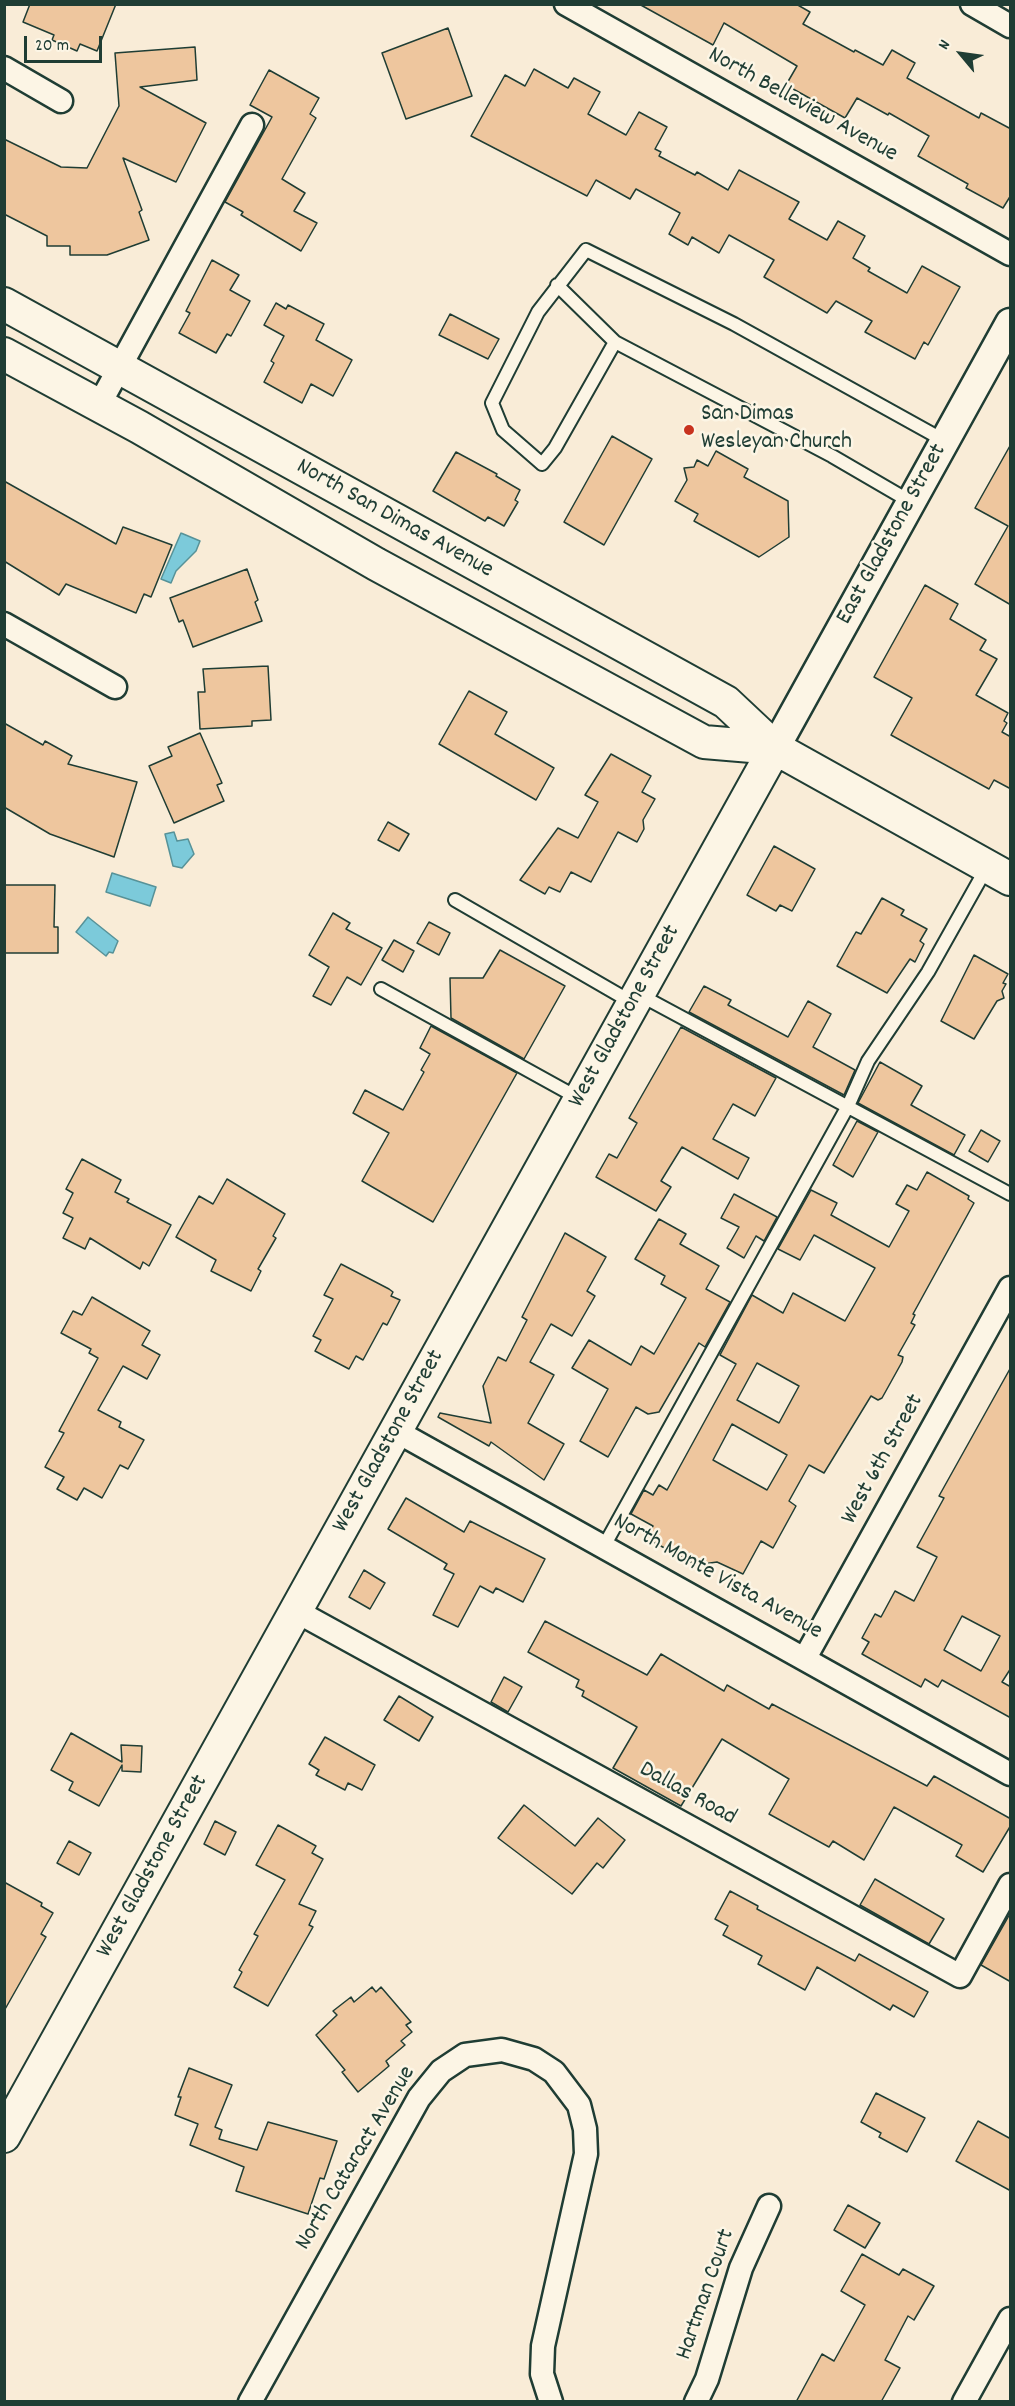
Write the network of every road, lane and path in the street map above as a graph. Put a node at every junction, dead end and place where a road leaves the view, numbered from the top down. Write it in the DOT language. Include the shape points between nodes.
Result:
graph roads {
  1 [pos="566,4"];
  2 [pos="972,4"];
  3 [pos="1011,26"];
  4 [pos="4,68"];
  5 [pos="61,101"];
  6 [pos="252,125"];
  7 [pos="1011,254"];
  8 [pos="557,285"];
  9 [pos="4,304"];
  10 [pos="1006,340"];
  11 [pos="615,342"];
  12 [pos="4,354"];
  13 [pos="120,368"];
  14 [pos="99,405"];
  15 [pos="945,441"];
  16 [pos="911,502"];
  17 [pos="4,624"];
  18 [pos="115,687"];
  19 [pos="775,748"];
  20 [pos="999,872"];
  21 [pos="455,900"];
  22 [pos="381,988"];
  23 [pos="636,999"];
  24 [pos="581,1099"];
  25 [pos="848,1106"];
  26 [pos="1011,1194"];
  27 [pos="1011,1288"];
  28 [pos="396,1431"];
  29 [pos="604,1546"];
  30 [pos="296,1611"];
  31 [pos="805,1658"];
  32 [pos="1011,1774"];
  33 [pos="1011,1885"];
  34 [pos="4,2136"];
  35 [pos="769,2206"];
  36 [pos="1011,2319"];
  37 [pos="250,2402"];
  38 [pos="551,2402"];
  39 [pos="696,2402"];
  40 [pos="964,2402"];
  1 -- 7 [label="street, North Belleview Avenue"];
  2 -- 3 [label="street"];
  4 -- 5 [label="street"];
  6 -- 13 [label="street"];
  8 -- 11 [label="lane"];
  8 -- 11 [label="lane" via="538,312 492,403 503,430 542,464"];
  8 -- 15 [label="lane" via="586,250 734,324"];
  9 -- 13 [label="main road, North San Dimas Avenue"];
  10 -- 15 [label="street, East Gladstone Street"];
  11 -- 16 [label="lane"];
  12 -- 14 [label="main road, North San Dimas Avenue"];
  13 -- 14 [label="street"];
  13 -- 19 [label="main road, North San Dimas Avenue" via="726,702"];
  14 -- 19 [label="main road, North San Dimas Avenue" via="376,564 704,742"];
  15 -- 16 [label="street, East Gladstone Street"];
  16 -- 19 [label="street, East Gladstone Street"];
  17 -- 18 [label="street"];
  19 -- 20 [label="main road, North San Dimas Avenue"];
  19 -- 23 [label="main road, West Gladstone Street"];
  20 -- 25 [label="lane" via="868,1061"];
  21 -- 23 [label="lane"];
  22 -- 24 [label="lane"];
  23 -- 24 [label="main road, West Gladstone Street"];
  23 -- 25 [label="lane"];
  24 -- 28 [label="main road, West Gladstone Street"];
  25 -- 26 [label="lane"];
  25 -- 29 [label="lane"];
  27 -- 31 [label="street, West 6th Street"];
  28 -- 29 [label="street, North Monte Vista Avenue"];
  28 -- 30 [label="main road, West Gladstone Street"];
  29 -- 31 [label="street, North Monte Vista Avenue"];
  30 -- 33 [label="street, Dallas Road" via="960,1976"];
  30 -- 34 [label="main road, West Gladstone Street"];
  31 -- 32 [label="street, North Monte Vista Avenue"];
  35 -- 39 [label="street, Hartman Court" via="741,2268 707,2379"];
  36 -- 40 [label="street"];
  37 -- 38 [label="street, North Cataract Avenue" via="419,2098 441,2071 465,2055 502,2050 534,2060 554,2072 579,2105 585,2129 586,2154 543,2346 542,2374"];
}
